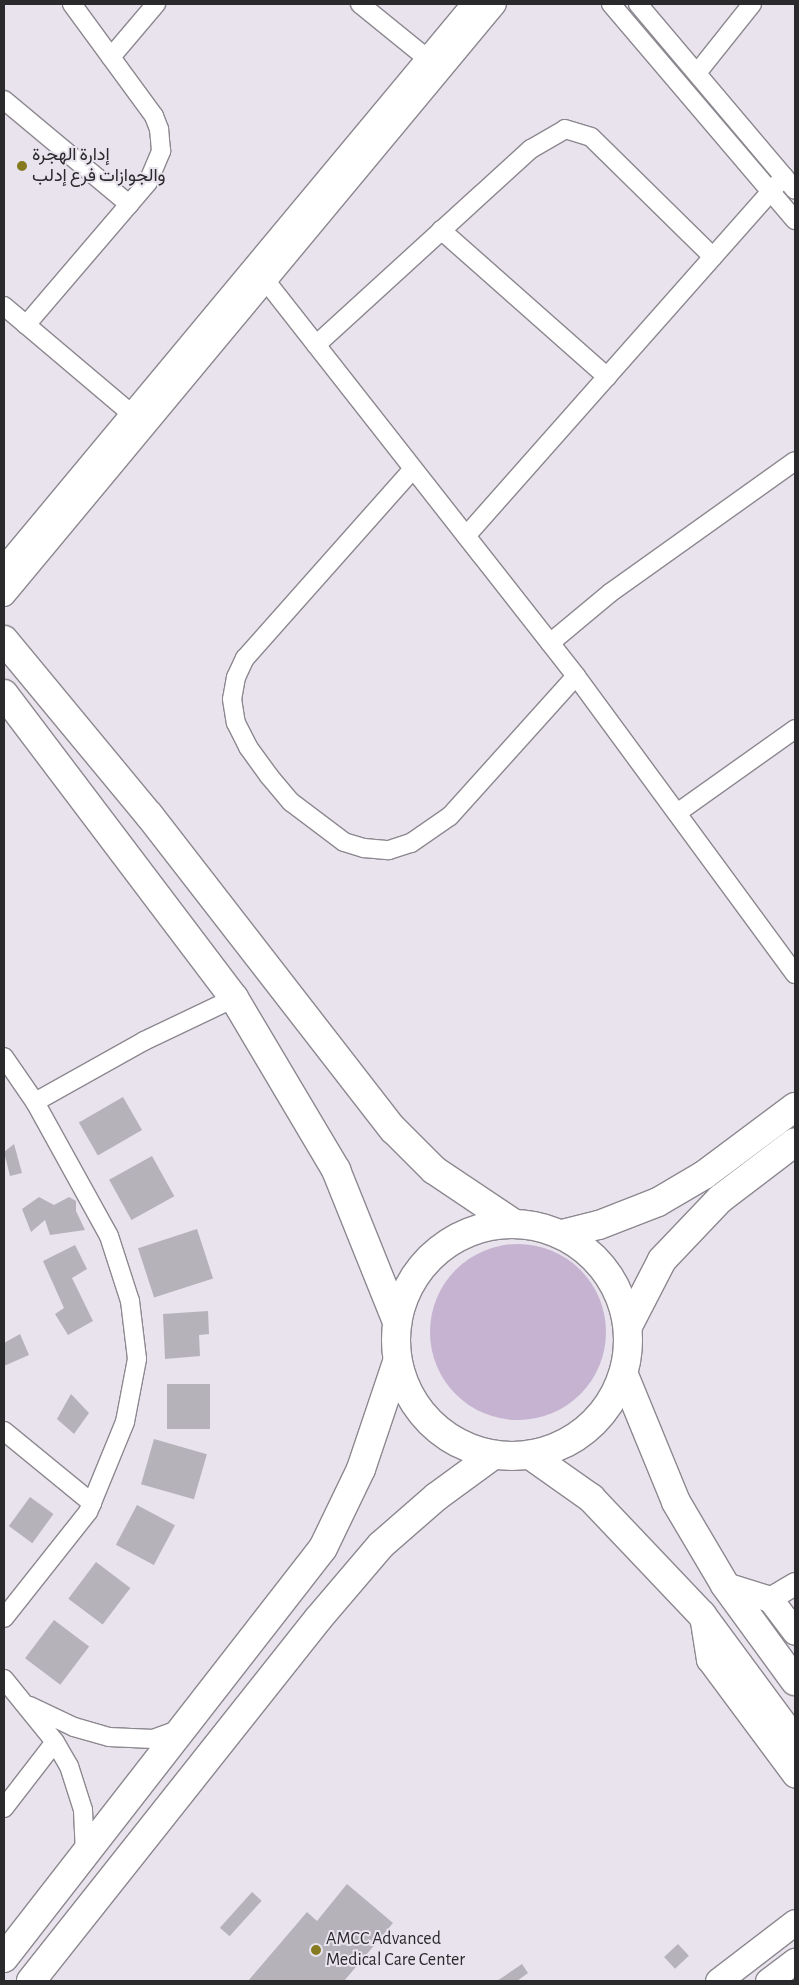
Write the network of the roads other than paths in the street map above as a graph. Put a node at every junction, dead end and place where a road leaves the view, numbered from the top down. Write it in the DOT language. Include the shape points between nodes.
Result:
graph roads {
  1 [pos="72,4"];
  2 [pos="156,4"];
  3 [pos="360,4"];
  4 [pos="473,4"];
  5 [pos="496,4"];
  6 [pos="611,4"];
  7 [pos="638,4"];
  8 [pos="752,4"];
  9 [pos="112,57"];
  10 [pos="428,59"];
  11 [pos="697,73"];
  12 [pos="4,100"];
  13 [pos="784,177"];
  14 [pos="795,190"];
  15 [pos="771,191"];
  16 [pos="129,204"];
  17 [pos="795,220"];
  18 [pos="441,230"];
  19 [pos="713,257"];
  20 [pos="266,281"];
  21 [pos="4,306"];
  22 [pos="26,325"];
  23 [pos="316,345"];
  24 [pos="607,377"];
  25 [pos="132,414"];
  26 [pos="795,461"];
  27 [pos="413,469"];
  28 [pos="466,536"];
  29 [pos="4,568"];
  30 [pos="4,595"];
  31 [pos="4,640"];
  32 [pos="550,643"];
  33 [pos="576,676"];
  34 [pos="4,694"];
  35 [pos="795,729"];
  36 [pos="677,814"];
  37 [pos="795,974"];
  38 [pos="234,998"];
  39 [pos="4,1057"];
  40 [pos="35,1102"];
  41 [pos="795,1107"];
  42 [pos="795,1142"];
  43 [pos="513,1223"];
  44 [pos="562,1234"];
  45 [pos="397,1322"];
  46 [pos="628,1326"];
  47 [pos="398,1362"];
  48 [pos="624,1375"];
  49 [pos="4,1431"];
  50 [pos="530,1455"];
  51 [pos="492,1456"];
  52 [pos="92,1503"];
  53 [pos="795,1584"];
  54 [pos="725,1585"];
  55 [pos="770,1600"];
  56 [pos="702,1615"];
  57 [pos="4,1618"];
  58 [pos="792,1623"];
  59 [pos="4,1679"];
  60 [pos="795,1682"];
  61 [pos="27,1705"];
  62 [pos="183,1728"];
  63 [pos="56,1742"];
  64 [pos="795,1742"];
  65 [pos="795,1775"];
  66 [pos="4,1808"];
  67 [pos="85,1854"];
  68 [pos="795,1922"];
  69 [pos="4,1958"];
  70 [pos="795,1961"];
  71 [pos="31,1981"];
  72 [pos="718,1981"];
  73 [pos="768,1981"];
  1 -- 9 [label="street"];
  2 -- 9 [label="street"];
  3 -- 10 [label="street"];
  4 -- 10 [label="street"];
  5 -- 20 [label="street"];
  6 -- 15 [label="street"];
  7 -- 11 [label="street"];
  8 -- 11 [label="street"];
  9 -- 16 [label="street" via="154,116 161,141 159,162"];
  10 -- 25 [label="street"];
  11 -- 13 [label="street"];
  12 -- 16 [label="street"];
  13 -- 14 [label="street"];
  13 -- 15 [label="street"];
  15 -- 17 [label="street"];
  15 -- 19 [label="street"];
  16 -- 22 [label="street"];
  18 -- 19 [label="street" via="531,148 565,129 578,131 596,142"];
  18 -- 23 [label="street"];
  18 -- 24 [label="street"];
  19 -- 24 [label="street"];
  20 -- 23 [label="street"];
  20 -- 30 [label="street"];
  21 -- 22 [label="street"];
  22 -- 25 [label="street"];
  23 -- 27 [label="street"];
  24 -- 28 [label="street"];
  25 -- 29 [label="street"];
  26 -- 32 [label="street" via="603,598"];
  27 -- 28 [label="street"];
  27 -- 33 [label="street" via="245,658 236,677 232,699 236,723 269,776 291,802 344,842 389,850 411,843 450,816"];
  28 -- 32 [label="street"];
  31 -- 43 [label="main road" via="149,815 392,1129 434,1170"];
  32 -- 33 [label="street"];
  33 -- 36 [label="street"];
  34 -- 38 [label="main road"];
  35 -- 36 [label="street"];
  36 -- 37 [label="street"];
  38 -- 40 [label="street" via="144,1041"];
  38 -- 45 [label="main road" via="336,1170"];
  39 -- 40 [label="street"];
  40 -- 52 [label="street" via="109,1236 130,1301 137,1360 125,1422"];
  41 -- 44 [label="main road" via="704,1176 658,1202 598,1225"];
  42 -- 46 [label="main road" via="720,1199 662,1260"];
  43 -- 44 [label="main road" via="540,1226"];
  43 -- 45 [label="main road" via="491,1225 465,1233 439,1249 412,1281"];
  44 -- 46 [label="main road" via="599,1260 618,1291"];
  45 -- 47 [label="main road"];
  46 -- 48 [label="main road"];
  47 -- 51 [label="main road" via="407,1390 431,1424 465,1447"];
  47 -- 62 [label="main road" via="360,1469 323,1548"];
  48 -- 50 [label="main road" via="596,1420 562,1445"];
  48 -- 54 [label="main road" via="676,1502"];
  49 -- 52 [label="street"];
  50 -- 51 [label="main road"];
  50 -- 56 [label="main road" via="591,1498"];
  51 -- 71 [label="main road" via="436,1496 381,1545 312,1626"];
  52 -- 57 [label="street"];
  53 -- 55 [label="street"];
  54 -- 55 [label="main road"];
  54 -- 60 [label="main road"];
  55 -- 58 [label="main road"];
  56 -- 64 [label="main road"];
  56 -- 65 [label="main road" via="709,1659"];
  59 -- 61 [label="street"];
  61 -- 62 [label="street" via="74,1727 109,1737 153,1739"];
  61 -- 63 [label="street"];
  62 -- 67 [label="main road"];
  63 -- 66 [label="street"];
  63 -- 67 [label="street" via="70,1766 83,1810"];
  67 -- 69 [label="main road"];
  68 -- 72 [label="main road"];
  70 -- 73 [label="main road"];
}
